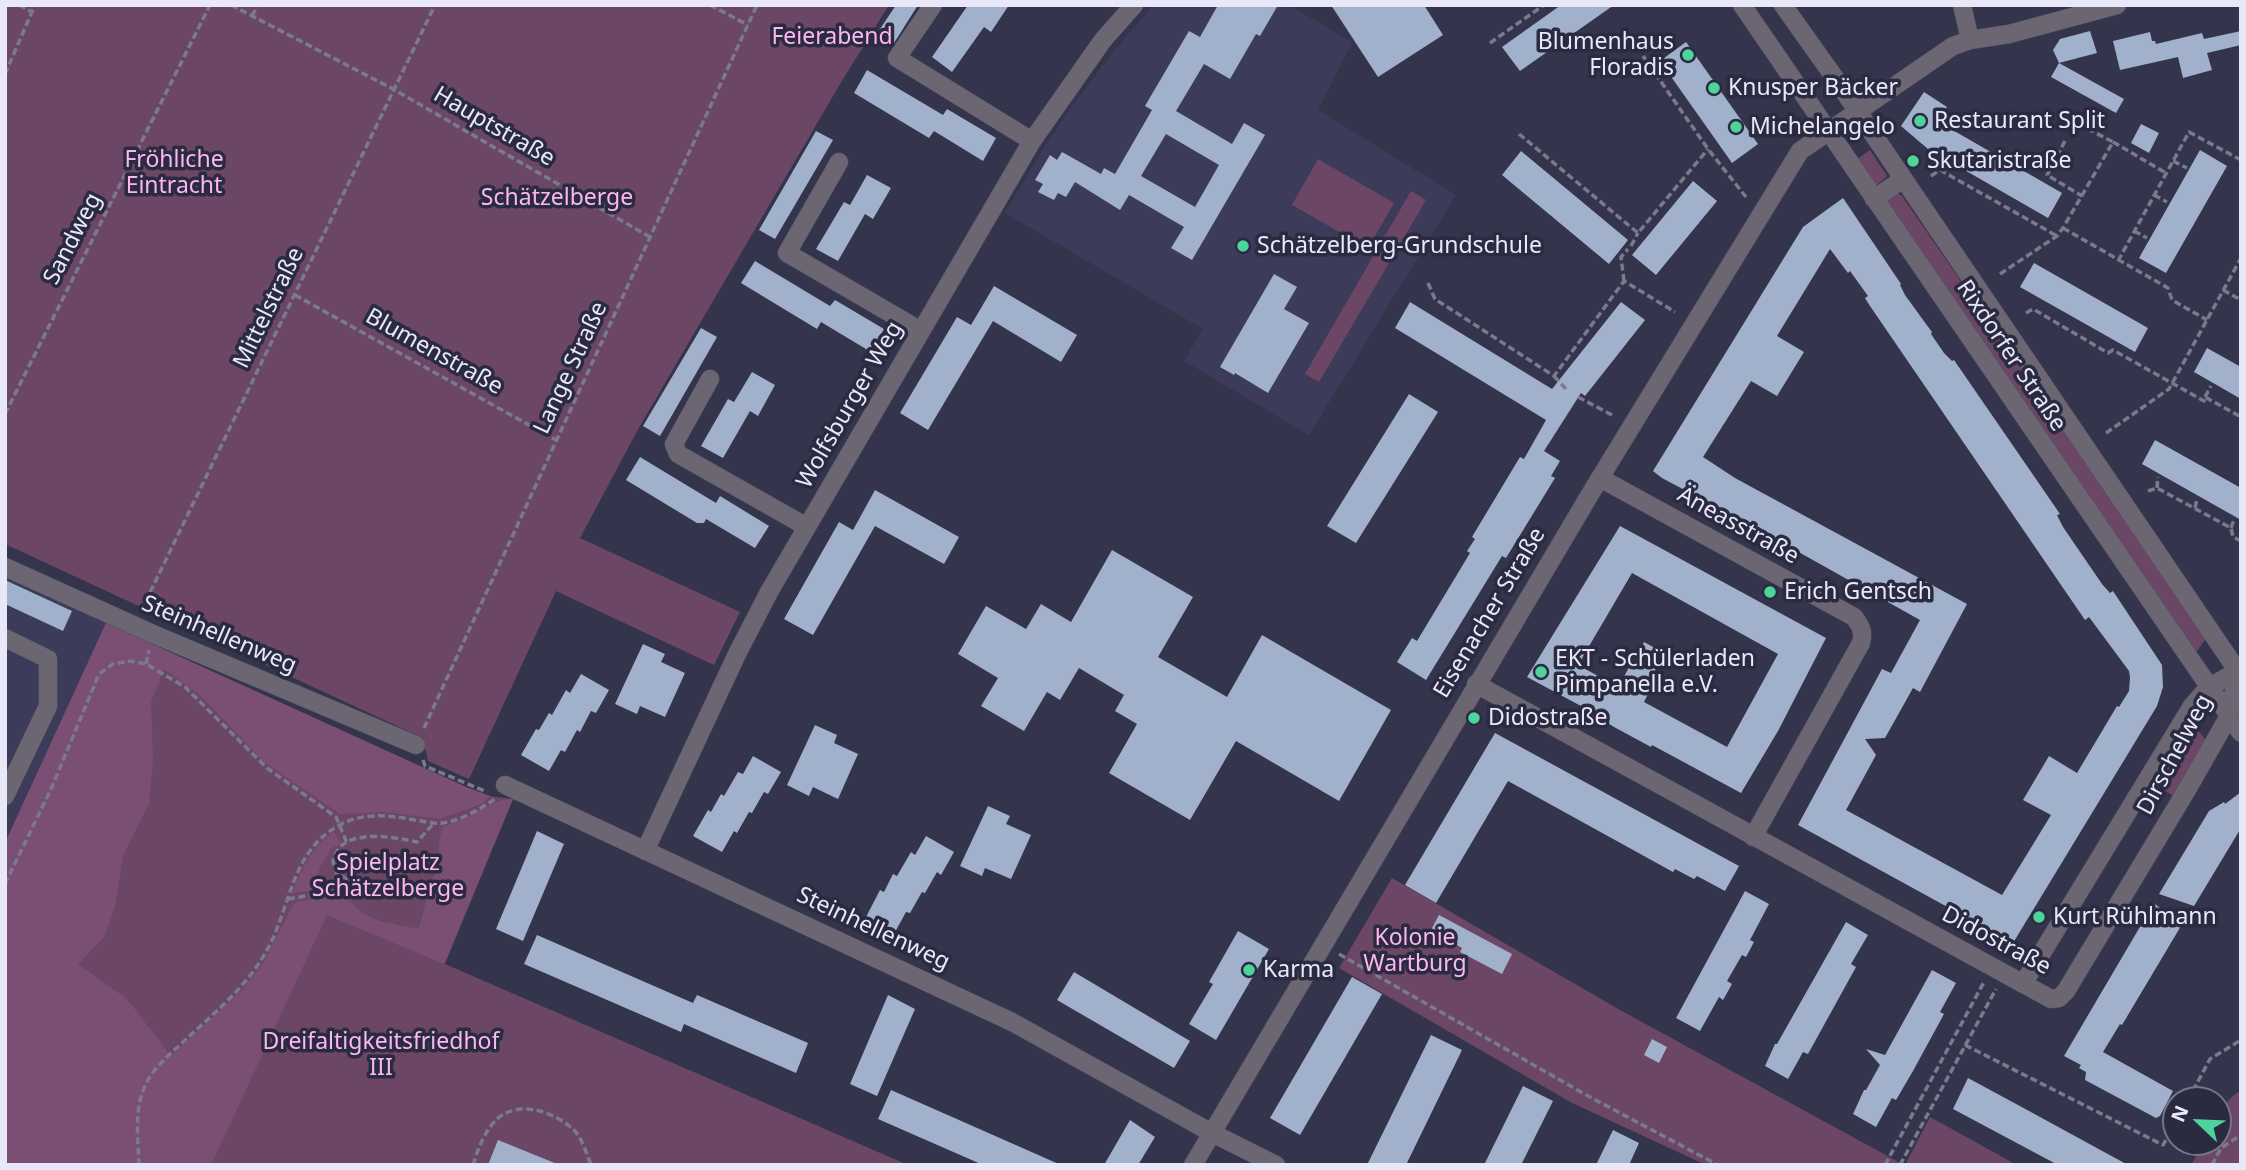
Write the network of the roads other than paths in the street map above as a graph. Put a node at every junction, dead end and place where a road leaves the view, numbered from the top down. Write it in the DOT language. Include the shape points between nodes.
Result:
graph roads {
  1 [pos="933,5"];
  2 [pos="1134,5"];
  3 [pos="1742,5"];
  4 [pos="1783,5"];
  5 [pos="1962,5"];
  6 [pos="2117,5"];
  7 [pos="1970,40"];
  8 [pos="1857,110"];
  9 [pos="1826,131"];
  10 [pos="1032,141"];
  11 [pos="839,162"];
  12 [pos="1903,179"];
  13 [pos="1874,199"];
  14 [pos="921,331"];
  15 [pos="710,379"];
  16 [pos="1600,478"];
  17 [pos="807,527"];
  18 [pos="5,567"];
  19 [pos="5,638"];
  20 [pos="2240,672"];
  21 [pos="1476,684"];
  22 [pos="2208,688"];
  23 [pos="2229,716"];
  24 [pos="2241,733"];
  25 [pos="416,745"];
  26 [pos="505,785"];
  27 [pos="5,796"];
  28 [pos="1753,837"];
  29 [pos="645,851"];
  30 [pos="2023,984"];
  31 [pos="2051,999"];
  32 [pos="1212,1133"];
  33 [pos="1193,1165"];
  34 [pos="1276,1165"];
  1 -- 10 [label="street" via="897,58"];
  2 -- 10 [label="street, Wolfsburger Weg" via="1103,40"];
  3 -- 9 [label="street, Rixdorfer Straße"];
  4 -- 8 [label="street, Rixdorfer Straße"];
  5 -- 7 [label="street"];
  6 -- 7 [label="street"];
  7 -- 8 [label="street" via="1953,46"];
  8 -- 9 [label="street, Eisenacher Straße"];
  8 -- 12 [label="street, Rixdorfer Straße"];
  9 -- 13 [label="street, Rixdorfer Straße"];
  9 -- 16 [label="street, Eisenacher Straße" via="1800,151"];
  10 -- 14 [label="street, Wolfsburger Weg"];
  11 -- 14 [label="street" via="787,253"];
  12 -- 13 [label="street"];
  12 -- 20 [label="street, Rixdorfer Straße"];
  13 -- 22 [label="street, Rixdorfer Straße"];
  14 -- 17 [label="street, Wolfsburger Weg"];
  15 -- 17 [label="street" via="674,443 678,454"];
  16 -- 21 [label="street, Eisenacher Straße"];
  16 -- 28 [label="street, Äneasstraße" via="1854,617 1860,625 1861,643"];
  17 -- 29 [label="street, Wolfsburger Weg" via="737,654"];
  18 -- 25 [label="street, Steinhellenweg"];
  19 -- 27 [label="street" via="48,659 48,706"];
  20 -- 22 [label="street, Dirschelweg"];
  20 -- 23 [label="street, Dirschelweg"];
  21 -- 28 [label="street, Didostraße"];
  21 -- 32 [label="street, Eisenacher Straße"];
  22 -- 23 [label="street, Rixdorfer Straße"];
  22 -- 30 [label="street, Dirschelweg" via="2192,706"];
  23 -- 24 [label="street, Rixdorfer Straße"];
  23 -- 31 [label="street, Dirschelweg" via="2066,991"];
  26 -- 29 [label="street, Steinhellenweg"];
  28 -- 30 [label="street, Didostraße"];
  29 -- 32 [label="street, Steinhellenweg" via="1012,1022"];
  30 -- 31 [label="street, Didostraße"];
  32 -- 33 [label="street, Eisenacher Straße"];
  32 -- 34 [label="street, Steinhellenweg"];
}
